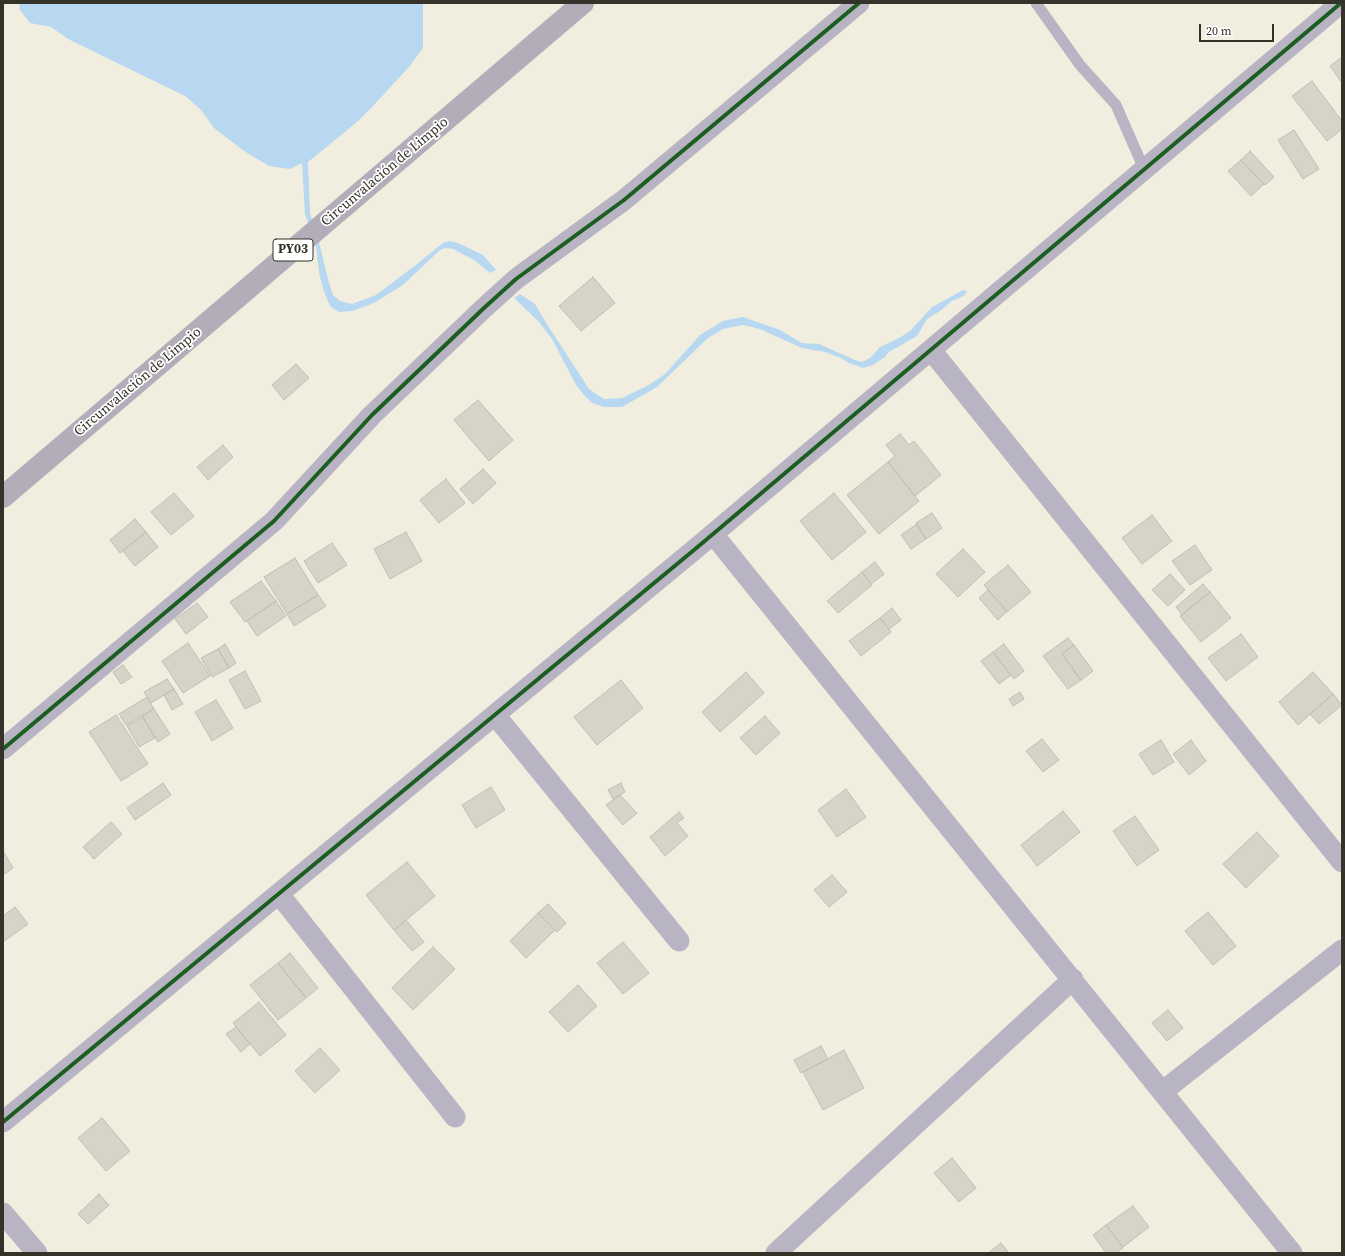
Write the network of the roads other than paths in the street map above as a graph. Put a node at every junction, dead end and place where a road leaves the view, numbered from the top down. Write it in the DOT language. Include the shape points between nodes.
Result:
graph roads {
  1 [pos="583,3"];
  2 [pos="859,3"];
  3 [pos="1036,3"];
  4 [pos="1342,3"];
  5 [pos="1144,169"];
  6 [pos="931,350"];
  7 [pos="3,497"];
  8 [pos="713,534"];
  9 [pos="495,715"];
  10 [pos="3,749"];
  11 [pos="1342,862"];
  12 [pos="279,894"];
  13 [pos="679,941"];
  14 [pos="1342,950"];
  15 [pos="1073,979"];
  16 [pos="1162,1092"];
  17 [pos="455,1118"];
  18 [pos="3,1122"];
  19 [pos="3,1213"];
  20 [pos="37,1253"];
  21 [pos="776,1253"];
  22 [pos="1292,1253"];
  1 -- 7 [label="highway, Circunvalación de Limpio / PY03"];
  2 -- 10 [label="street" via="624,200 516,279 372,415 274,521"];
  3 -- 5 [label="lane" via="1080,65 1116,105"];
  4 -- 5 [label="street"];
  5 -- 6 [label="street"];
  6 -- 8 [label="street"];
  6 -- 11 [label="street"];
  8 -- 9 [label="street"];
  8 -- 15 [label="street"];
  9 -- 12 [label="street"];
  9 -- 13 [label="street"];
  12 -- 17 [label="street"];
  12 -- 18 [label="street"];
  14 -- 16 [label="street"];
  15 -- 16 [label="street"];
  15 -- 21 [label="street"];
  16 -- 22 [label="street"];
  19 -- 20 [label="street"];
}
